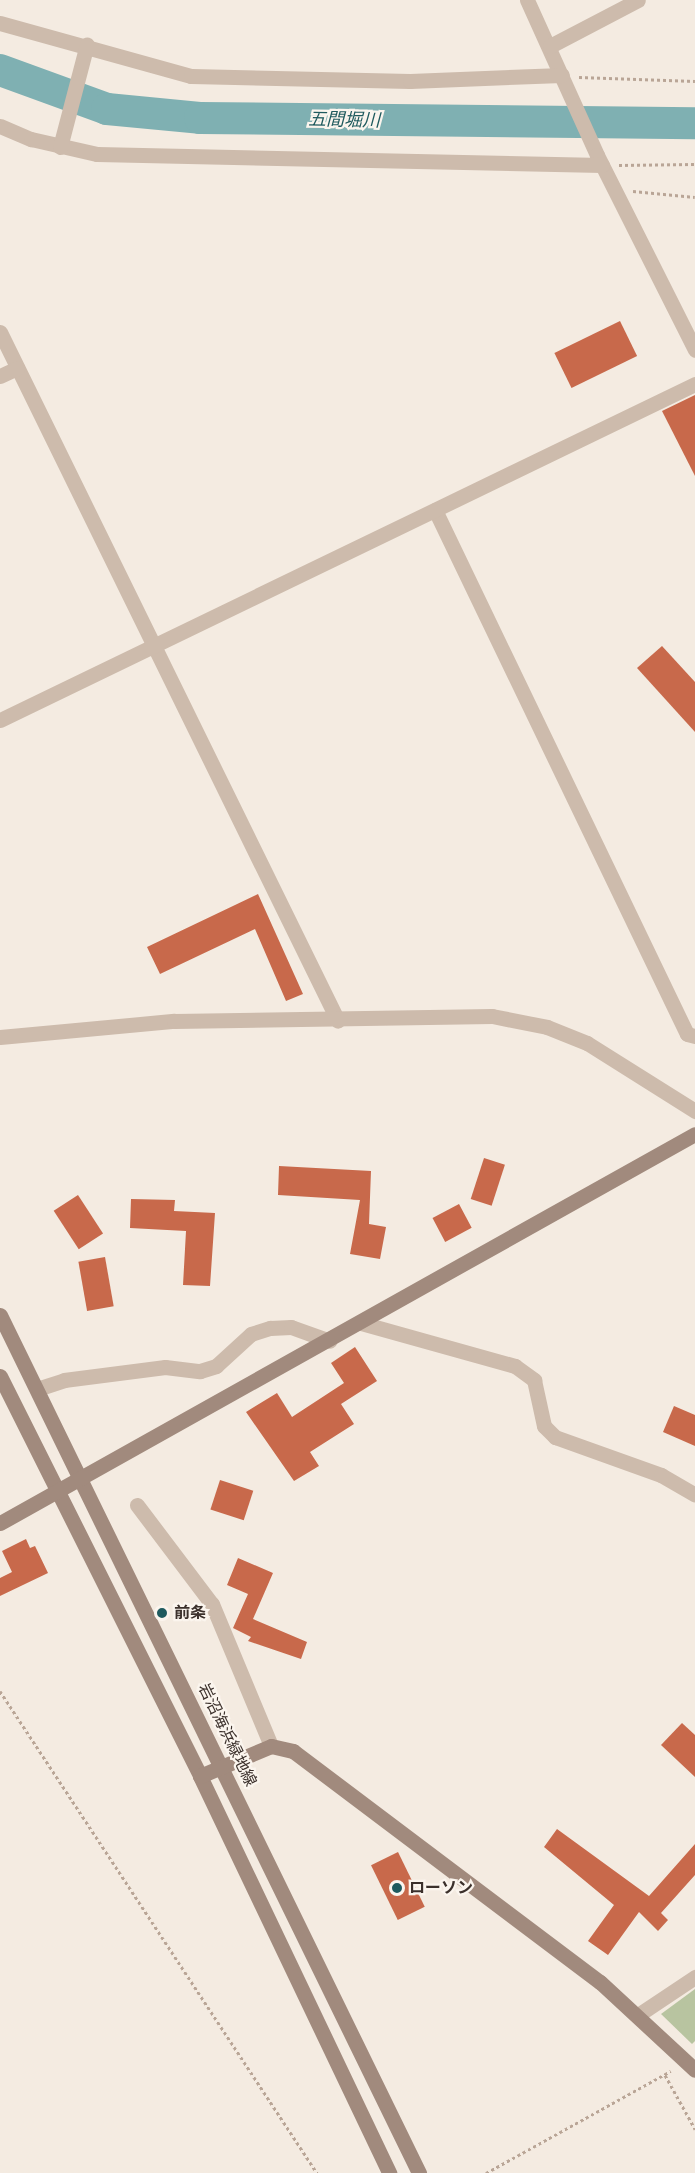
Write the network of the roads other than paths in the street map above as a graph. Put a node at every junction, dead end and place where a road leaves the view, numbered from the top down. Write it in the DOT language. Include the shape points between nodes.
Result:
graph roads {
  1 [pos="527,0"];
  2 [pos="638,0"];
  3 [pos="0,23"];
  4 [pos="550,46"];
  5 [pos="85,50"];
  6 [pos="564,78"];
  7 [pos="0,126"];
  8 [pos="61,144"];
  9 [pos="599,160"];
  10 [pos="0,332"];
  11 [pos="695,350"];
  12 [pos="17,368"];
  13 [pos="0,376"];
  14 [pos="695,384"];
  15 [pos="435,510"];
  16 [pos="155,645"];
  17 [pos="0,720"];
  18 [pos="338,1021"];
  19 [pos="695,1036"];
  20 [pos="0,1037"];
  21 [pos="695,1110"];
  22 [pos="695,1134"];
  23 [pos="0,1315"];
  24 [pos="362,1323"];
  25 [pos="330,1341"];
  26 [pos="0,1376"];
  27 [pos="37,1389"];
  28 [pos="81,1478"];
  29 [pos="56,1492"];
  30 [pos="695,1495"];
  31 [pos="137,1505"];
  32 [pos="0,1523"];
  33 [pos="271,1746"];
  34 [pos="221,1765"];
  35 [pos="200,1776"];
  36 [pos="695,1977"];
  37 [pos="638,2015"];
  38 [pos="695,2070"];
  39 [pos="389,2173"];
  40 [pos="419,2173"];
  1 -- 4 [label="street"];
  2 -- 4 [label="street"];
  3 -- 5 [label="street"];
  4 -- 6 [label="street"];
  5 -- 6 [label="street" via="191,76 410,81"];
  5 -- 8 [label="street"];
  6 -- 9 [label="street"];
  7 -- 8 [label="street"];
  8 -- 9 [label="street" via="97,154"];
  9 -- 11 [label="street"];
  10 -- 12 [label="street"];
  12 -- 13 [label="street"];
  12 -- 16 [label="street"];
  14 -- 15 [label="street"];
  15 -- 16 [label="street"];
  15 -- 19 [label="street" via="687,1034"];
  16 -- 17 [label="street"];
  16 -- 18 [label="street"];
  18 -- 20 [label="street" via="174,1021"];
  18 -- 21 [label="street" via="492,1016 548,1027 587,1043"];
  22 -- 24 [label="main road"];
  23 -- 27 [label="main road, 岩沼海浜緑地線"];
  24 -- 25 [label="main road"];
  24 -- 30 [label="street" via="515,1366 534,1380 544,1426 555,1437 661,1475"];
  25 -- 27 [label="street" via="291,1327 270,1328 251,1334 216,1366 200,1371 165,1367 64,1380"];
  25 -- 28 [label="main road"];
  26 -- 29 [label="main road"];
  27 -- 28 [label="main road, 岩沼海浜緑地線"];
  28 -- 29 [label="main road"];
  28 -- 34 [label="main road, 岩沼海浜緑地線"];
  29 -- 32 [label="main road"];
  29 -- 35 [label="main road"];
  31 -- 33 [label="street" via="212,1604"];
  33 -- 34 [label="main road"];
  33 -- 37 [label="main road" via="292,1751 322,1772"];
  34 -- 35 [label="main road"];
  34 -- 40 [label="main road, 岩沼海浜緑地線"];
  35 -- 39 [label="main road"];
  36 -- 37 [label="street"];
  37 -- 38 [label="main road"];
}
